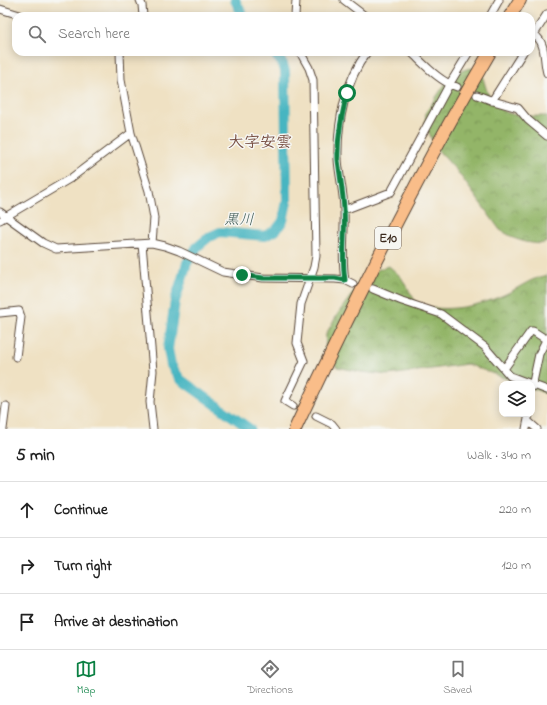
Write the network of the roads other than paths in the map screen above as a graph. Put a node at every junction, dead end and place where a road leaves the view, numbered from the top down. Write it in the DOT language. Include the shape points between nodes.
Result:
graph roads {
  1 [pos="140,0"];
  2 [pos="296,0"];
  3 [pos="344,0"];
  4 [pos="499,0"];
  5 [pos="520,0"];
  6 [pos="0,9"];
  7 [pos="142,12"];
  8 [pos="295,12"];
  9 [pos="360,12"];
  10 [pos="492,12"];
  11 [pos="512,12"];
  12 [pos="12,13"];
  13 [pos="547,14"];
  14 [pos="535,32"];
  15 [pos="535,38"];
  16 [pos="120,56"];
  17 [pos="302,56"];
  18 [pos="364,56"];
  19 [pos="415,56"];
  20 [pos="467,56"];
  21 [pos="488,56"];
  22 [pos="520,56"];
  23 [pos="547,73"];
  24 [pos="449,85"];
  25 [pos="457,87"];
  26 [pos="477,95"];
  27 [pos="492,101"];
  28 [pos="131,133"];
  29 [pos="547,136"];
  30 [pos="344,210"];
  31 [pos="2,216"];
  32 [pos="152,243"];
  33 [pos="142,244"];
  34 [pos="310,278"];
  35 [pos="345,280"];
  36 [pos="353,284"];
  37 [pos="373,289"];
  38 [pos="0,313"];
  39 [pos="547,339"];
  40 [pos="16,357"];
  41 [pos="504,369"];
  42 [pos="522,381"];
  43 [pos="533,381"];
  44 [pos="535,386"];
  45 [pos="547,390"];
  46 [pos="6,406"];
  47 [pos="293,406"];
  48 [pos="316,416"];
  49 [pos="529,417"];
  50 [pos="3,429"];
  51 [pos="154,429"];
  52 [pos="295,429"];
  53 [pos="336,429"];
  54 [pos="526,429"];
  55 [pos="537,429"];
  1 -- 7 [label="street"];
  2 -- 8 [label="street"];
  3 -- 9 [label="street"];
  4 -- 10 [label="street"];
  5 -- 11 [label="highway"];
  6 -- 12 [label="street"];
  13 -- 14 [label="street"];
  15 -- 23 [label="street" via="540,39 543,45"];
  16 -- 28 [label="street" via="121,80"];
  17 -- 34 [label="street" via="313,80 316,256"];
  18 -- 30 [label="street" via="353,73 341,116 338,160"];
  19 -- 24 [label="street"];
  20 -- 24 [label="street"];
  21 -- 52 [label="highway, E10" via="392,232"];
  22 -- 27 [label="street"];
  24 -- 25 [label="street"];
  24 -- 30 [label="street" via="391,192"];
  26 -- 27 [label="street"];
  27 -- 29 [label="street" via="518,108"];
  28 -- 31 [label="street" via="71,178"];
  28 -- 32 [label="street" via="149,191 154,218"];
  30 -- 35 [label="street"];
  31 -- 33 [label="street" via="56,249"];
  32 -- 33 [label="street"];
  32 -- 34 [label="street" via="165,246 223,272 263,278"];
  33 -- 51 [label="street" via="153,371 150,402"];
  34 -- 35 [label="street"];
  34 -- 47 [label="street" via="301,304 297,343 304,361 285,401"];
  35 -- 36 [label="street"];
  37 -- 41 [label="street" via="441,314 485,347"];
  38 -- 40 [label="street" via="19,311 21,317"];
  39 -- 41 [label="street" via="531,331"];
  39 -- 43 [label="street" via="539,354"];
  41 -- 42 [label="street" via="510,376"];
  44 -- 45 [label="street"];
  46 -- 50 [label="street"];
  48 -- 53 [label="street" via="332,424"];
  49 -- 54 [label="street"];
  49 -- 55 [label="street"];
}
